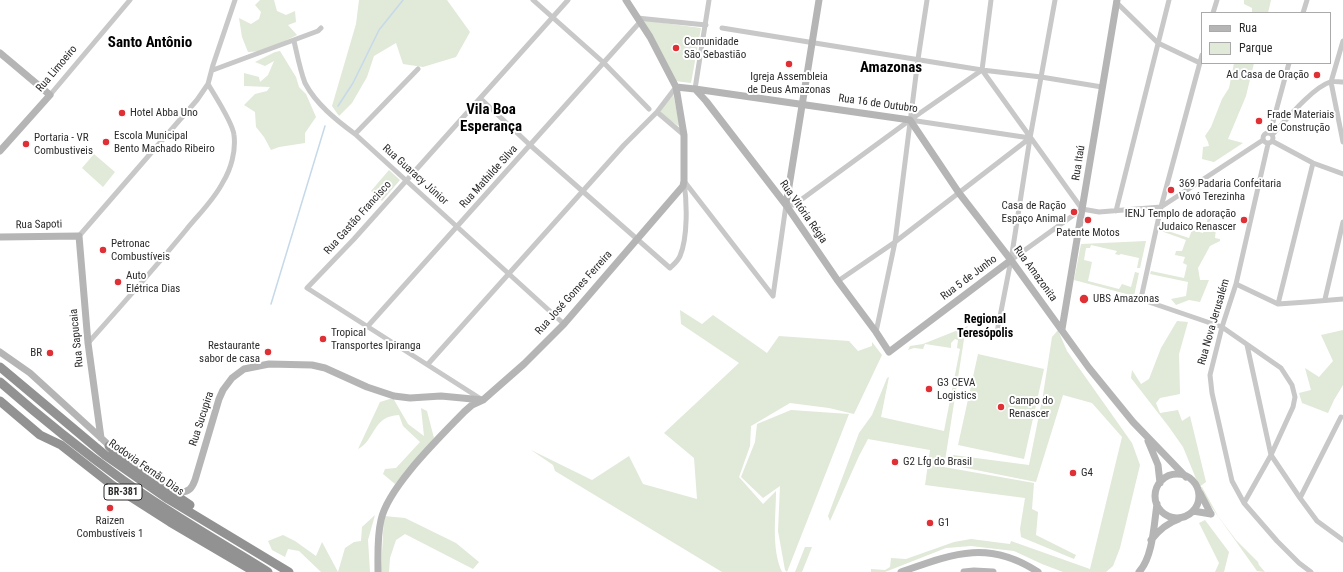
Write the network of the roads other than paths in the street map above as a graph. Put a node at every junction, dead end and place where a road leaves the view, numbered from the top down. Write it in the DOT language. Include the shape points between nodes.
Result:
graph roads {
  1 [pos="130,0"];
  2 [pos="235,0"];
  3 [pos="533,0"];
  4 [pos="568,0"];
  5 [pos="626,0"];
  6 [pos="709,0"];
  7 [pos="819,0"];
  8 [pos="927,0"];
  9 [pos="991,0"];
  10 [pos="1055,0"];
  11 [pos="1169,0"];
  12 [pos="1217,0"];
  13 [pos="1307,0"];
  14 [pos="1116,1"];
  15 [pos="1213,12"];
  16 [pos="1303,12"];
  17 [pos="553,17"];
  18 [pos="639,20"];
  19 [pos="706,25"];
  20 [pos="321,28"];
  21 [pos="722,28"];
  22 [pos="294,41"];
  23 [pos="1343,41"];
  24 [pos="812,42"];
  25 [pos="1158,44"];
  26 [pos="0,53"];
  27 [pos="918,59"];
  28 [pos="1201,59"];
  29 [pos="1200,63"];
  30 [pos="604,64"];
  31 [pos="1289,64"];
  32 [pos="418,69"];
  33 [pos="213,70"];
  34 [pos="982,70"];
  35 [pos="1041,77"];
  36 [pos="1331,82"];
  37 [pos="1343,82"];
  38 [pos="208,84"];
  39 [pos="1102,87"];
  40 [pos="676,88"];
  41 [pos="695,89"];
  42 [pos="50,95"];
  43 [pos="481,99"];
  44 [pos="802,104"];
  45 [pos="649,109"];
  46 [pos="657,112"];
  47 [pos="910,120"];
  48 [pos="355,134"];
  49 [pos="1271,134"];
  50 [pos="684,135"];
  51 [pos="1030,138"];
  52 [pos="1263,140"];
  53 [pos="1270,142"];
  54 [pos="1343,142"];
  55 [pos="530,145"];
  56 [pos="0,151"];
  57 [pos="1313,163"];
  58 [pos="1343,174"];
  59 [pos="406,180"];
  60 [pos="684,181"];
  61 [pos="583,191"];
  62 [pos="959,193"];
  63 [pos="786,205"];
  64 [pos="1161,207"];
  65 [pos="1082,209"];
  66 [pos="1116,211"];
  67 [pos="1343,222"];
  68 [pos="458,226"];
  69 [pos="79,236"];
  70 [pos="0,237"];
  71 [pos="636,239"];
  72 [pos="895,242"];
  73 [pos="1011,260"];
  74 [pos="510,273"];
  75 [pos="838,281"];
  76 [pos="1236,284"];
  77 [pos="1343,298"];
  78 [pos="1325,299"];
  79 [pos="1278,304"];
  80 [pos="564,324"];
  81 [pos="1222,326"];
  82 [pos="368,327"];
  83 [pos="1062,329"];
  84 [pos="876,332"];
  85 [pos="997,332"];
  86 [pos="88,343"];
  87 [pos="1248,345"];
  88 [pos="0,352"];
  89 [pos="889,352"];
  90 [pos="428,364"];
  91 [pos="0,367"];
  92 [pos="0,382"];
  93 [pos="483,400"];
  94 [pos="0,401"];
  95 [pos="1341,417"];
  96 [pos="1147,437"];
  97 [pos="101,438"];
  98 [pos="109,446"];
  99 [pos="1271,455"];
  100 [pos="1186,476"];
  101 [pos="1160,483"];
  102 [pos="1198,491"];
  103 [pos="1300,498"];
  104 [pos="1244,503"];
  105 [pos="1157,504"];
  106 [pos="1193,511"];
  107 [pos="1186,516"];
  108 [pos="1151,540"];
  109 [pos="1343,540"];
  110 [pos="241,542"];
  111 [pos="255,572"];
  112 [pos="268,572"];
  113 [pos="289,572"];
  114 [pos="378,572"];
  115 [pos="902,572"];
  116 [pos="964,572"];
  117 [pos="993,572"];
  118 [pos="1038,572"];
  119 [pos="1139,572"];
  120 [pos="1312,572"];
  1 -- 42 [label="street, Rua Limoeiro"];
  2 -- 33 [label="street"];
  3 -- 17 [label="street"];
  4 -- 17 [label="street, Rua Gastão Francisco"];
  5 -- 18 [label="street"];
  6 -- 19 [label="street"];
  7 -- 24 [label="street"];
  8 -- 27 [label="street"];
  9 -- 34 [label="street"];
  10 -- 35 [label="street"];
  11 -- 25 [label="street"];
  12 -- 15 [label="street"];
  13 -- 16 [label="street"];
  14 -- 25 [label="street"];
  14 -- 39 [label="street, Rua Itaú"];
  17 -- 30 [label="street"];
  17 -- 43 [label="street, Rua Gastão Francisco"];
  18 -- 19 [label="street"];
  18 -- 30 [label="street, Rua Mathilde Silva"];
  18 -- 40 [label="street"];
  19 -- 41 [label="street"];
  20 -- 22 [label="street"];
  21 -- 24 [label="street"];
  22 -- 33 [label="street"];
  22 -- 48 [label="street, Rua Guaracy Júnior" via="305,82 315,99"];
  23 -- 36 [label="street"];
  24 -- 27 [label="street"];
  24 -- 44 [label="street"];
  25 -- 29 [label="street"];
  25 -- 66 [label="street"];
  26 -- 42 [label="street"];
  27 -- 34 [label="street"];
  27 -- 47 [label="street"];
  28 -- 29 [label="street"];
  29 -- 64 [label="street"];
  30 -- 45 [label="street"];
  30 -- 55 [label="street, Rua Mathilde Silva"];
  31 -- 49 [label="street"];
  32 -- 48 [label="street"];
  33 -- 38 [label="street"];
  34 -- 35 [label="street"];
  34 -- 47 [label="street"];
  34 -- 51 [label="street"];
  35 -- 39 [label="street"];
  35 -- 51 [label="street"];
  36 -- 37 [label="street"];
  36 -- 49 [label="street" via="1309,96"];
  36 -- 54 [label="street"];
  38 -- 69 [label="street"];
  38 -- 86 [label="street" via="234,135 230,168 223,184 157,266"];
  39 -- 65 [label="street, Rua Itaú"];
  40 -- 41 [label="street, Rua 16 de Outubro"];
  40 -- 46 [label="street"];
  40 -- 50 [label="street"];
  41 -- 44 [label="street, Rua 16 de Outubro"];
  41 -- 63 [label="street, Rua Vitória Régia"];
  42 -- 56 [label="street, Rua Limoeiro"];
  43 -- 55 [label="street"];
  43 -- 59 [label="street, Rua Gastão Francisco"];
  44 -- 47 [label="street, Rua 16 de Outubro"];
  44 -- 63 [label="street"];
  46 -- 50 [label="street"];
  46 -- 61 [label="street"];
  47 -- 51 [label="street, Rua 16 de Outubro"];
  47 -- 62 [label="street, Rua Amazonita"];
  47 -- 63 [label="street" via="798,202"];
  47 -- 72 [label="street"];
  48 -- 59 [label="street, Rua Guaracy Júnior"];
  49 -- 52 [label="street" via="1264,135"];
  49 -- 53 [label="street, Rua Nova Jerusalém"];
  50 -- 60 [label="street"];
  51 -- 62 [label="street"];
  51 -- 65 [label="street"];
  51 -- 73 [label="street"];
  52 -- 53 [label="street"];
  52 -- 64 [label="street"];
  53 -- 57 [label="street"];
  53 -- 76 [label="street, Rua Nova Jerusalém"];
  55 -- 61 [label="street"];
  55 -- 68 [label="street, Rua Mathilde Silva"];
  57 -- 58 [label="street"];
  57 -- 79 [label="street"];
  59 -- 68 [label="street, Rua Guaracy Júnior"];
  59 -- 82 [label="street, Rua Gastão Francisco" via="307,288"];
  60 -- 63 [label="street" via="773,296"];
  60 -- 71 [label="street, Rua José Gomes Ferreira" via="680,190"];
  60 -- 71 [label="street" via="684,235 676,263 670,268"];
  61 -- 71 [label="street"];
  61 -- 74 [label="street"];
  62 -- 72 [label="street"];
  62 -- 73 [label="street, Rua Amazonita"];
  63 -- 75 [label="street, Rua Vitória Régia"];
  64 -- 66 [label="street"];
  64 -- 81 [label="street" via="1142,294 1143,300"];
  65 -- 66 [label="street"];
  65 -- 73 [label="street, Rua 5 de Junho"];
  65 -- 83 [label="street, Rua Itaú"];
  67 -- 78 [label="street"];
  68 -- 74 [label="street, Rua Guaracy Júnior"];
  68 -- 82 [label="street, Rua Mathilde Silva"];
  69 -- 70 [label="street, Rua Sapoti"];
  69 -- 86 [label="street, Rua Sapucaia"];
  71 -- 80 [label="street, Rua José Gomes Ferreira"];
  72 -- 75 [label="street"];
  72 -- 84 [label="street"];
  73 -- 83 [label="street, Rua Amazonita"];
  73 -- 85 [label="street"];
  73 -- 89 [label="street, Rua 5 de Junho"];
  74 -- 80 [label="street, Rua Guaracy Júnior"];
  74 -- 90 [label="street"];
  75 -- 84 [label="street, Rua Vitória Régia"];
  76 -- 79 [label="street"];
  76 -- 81 [label="street, Rua Nova Jerusalém"];
  77 -- 78 [label="street"];
  78 -- 79 [label="street"];
  80 -- 93 [label="street, Rua José Gomes Ferreira"];
  81 -- 87 [label="street"];
  81 -- 104 [label="street, Rua Nova Jerusalém" via="1210,375 1212,393 1232,481"];
  82 -- 90 [label="street"];
  83 -- 96 [label="street, Rua Amazonita" via="1089,368"];
  84 -- 89 [label="street, Rua Vitória Régia"];
  86 -- 97 [label="street, Rua Sapucaia"];
  87 -- 99 [label="street"];
  87 -- 99 [label="street" via="1281,368 1292,385 1295,397"];
  88 -- 97 [label="street, BR-381" via="30,373"];
  90 -- 93 [label="street"];
  91 -- 110 [label="highway, Rodovia Fernão Dias / BR-381" via="105,455 168,499"];
  92 -- 112 [label="highway, Rodovia Fernão Dias / BR-381" via="124,481"];
  93 -- 98 [label="street, Rua Sucupira" via="441,396 394,396 325,368 312,365 269,364 244,369 232,378 223,390 195,480 188,491 181,492"];
  93 -- 114 [label="street, Rua José Gomes Ferreira" via="472,405 442,435 390,499 381,520"];
  94 -- 111 [label="highway, BR-381" via="40,435 61,445 112,485"];
  95 -- 103 [label="street"];
  96 -- 100 [label="street, Rua Amazonita"];
  96 -- 101 [label="street, Rua Amazonita" via="1158,465"];
  97 -- 98 [label="street, BR-381"];
  98 -- 110 [label="highway, BR-381" via="137,469"];
  99 -- 103 [label="street"];
  99 -- 104 [label="street"];
  100 -- 101 [label="street" via="1172,475"];
  100 -- 102 [label="street, Rua Amazonita" via="1192,480"];
  101 -- 105 [label="street, Rua Amazonita" via="1155,496"];
  102 -- 106 [label="street" via="1199,498"];
  102 -- 106 [label="street, Rua Amazonita" via="1210,514"];
  103 -- 109 [label="street" via="1317,521"];
  104 -- 120 [label="street, Rua Nova Jerusalém" via="1277,541"];
  105 -- 107 [label="street" via="1166,515 1179,518"];
  105 -- 108 [label="street, Rua Amazonita"];
  106 -- 107 [label="street"];
  107 -- 108 [label="street" via="1167,524"];
  108 -- 119 [label="street, Rua Amazonita" via="1148,555"];
  110 -- 113 [label="highway, Rodovia Fernão Dias / BR-381"];
  115 -- 118 [label="street" via="956,554 981,552 1006,557"];
  116 -- 117 [label="street"];
}
